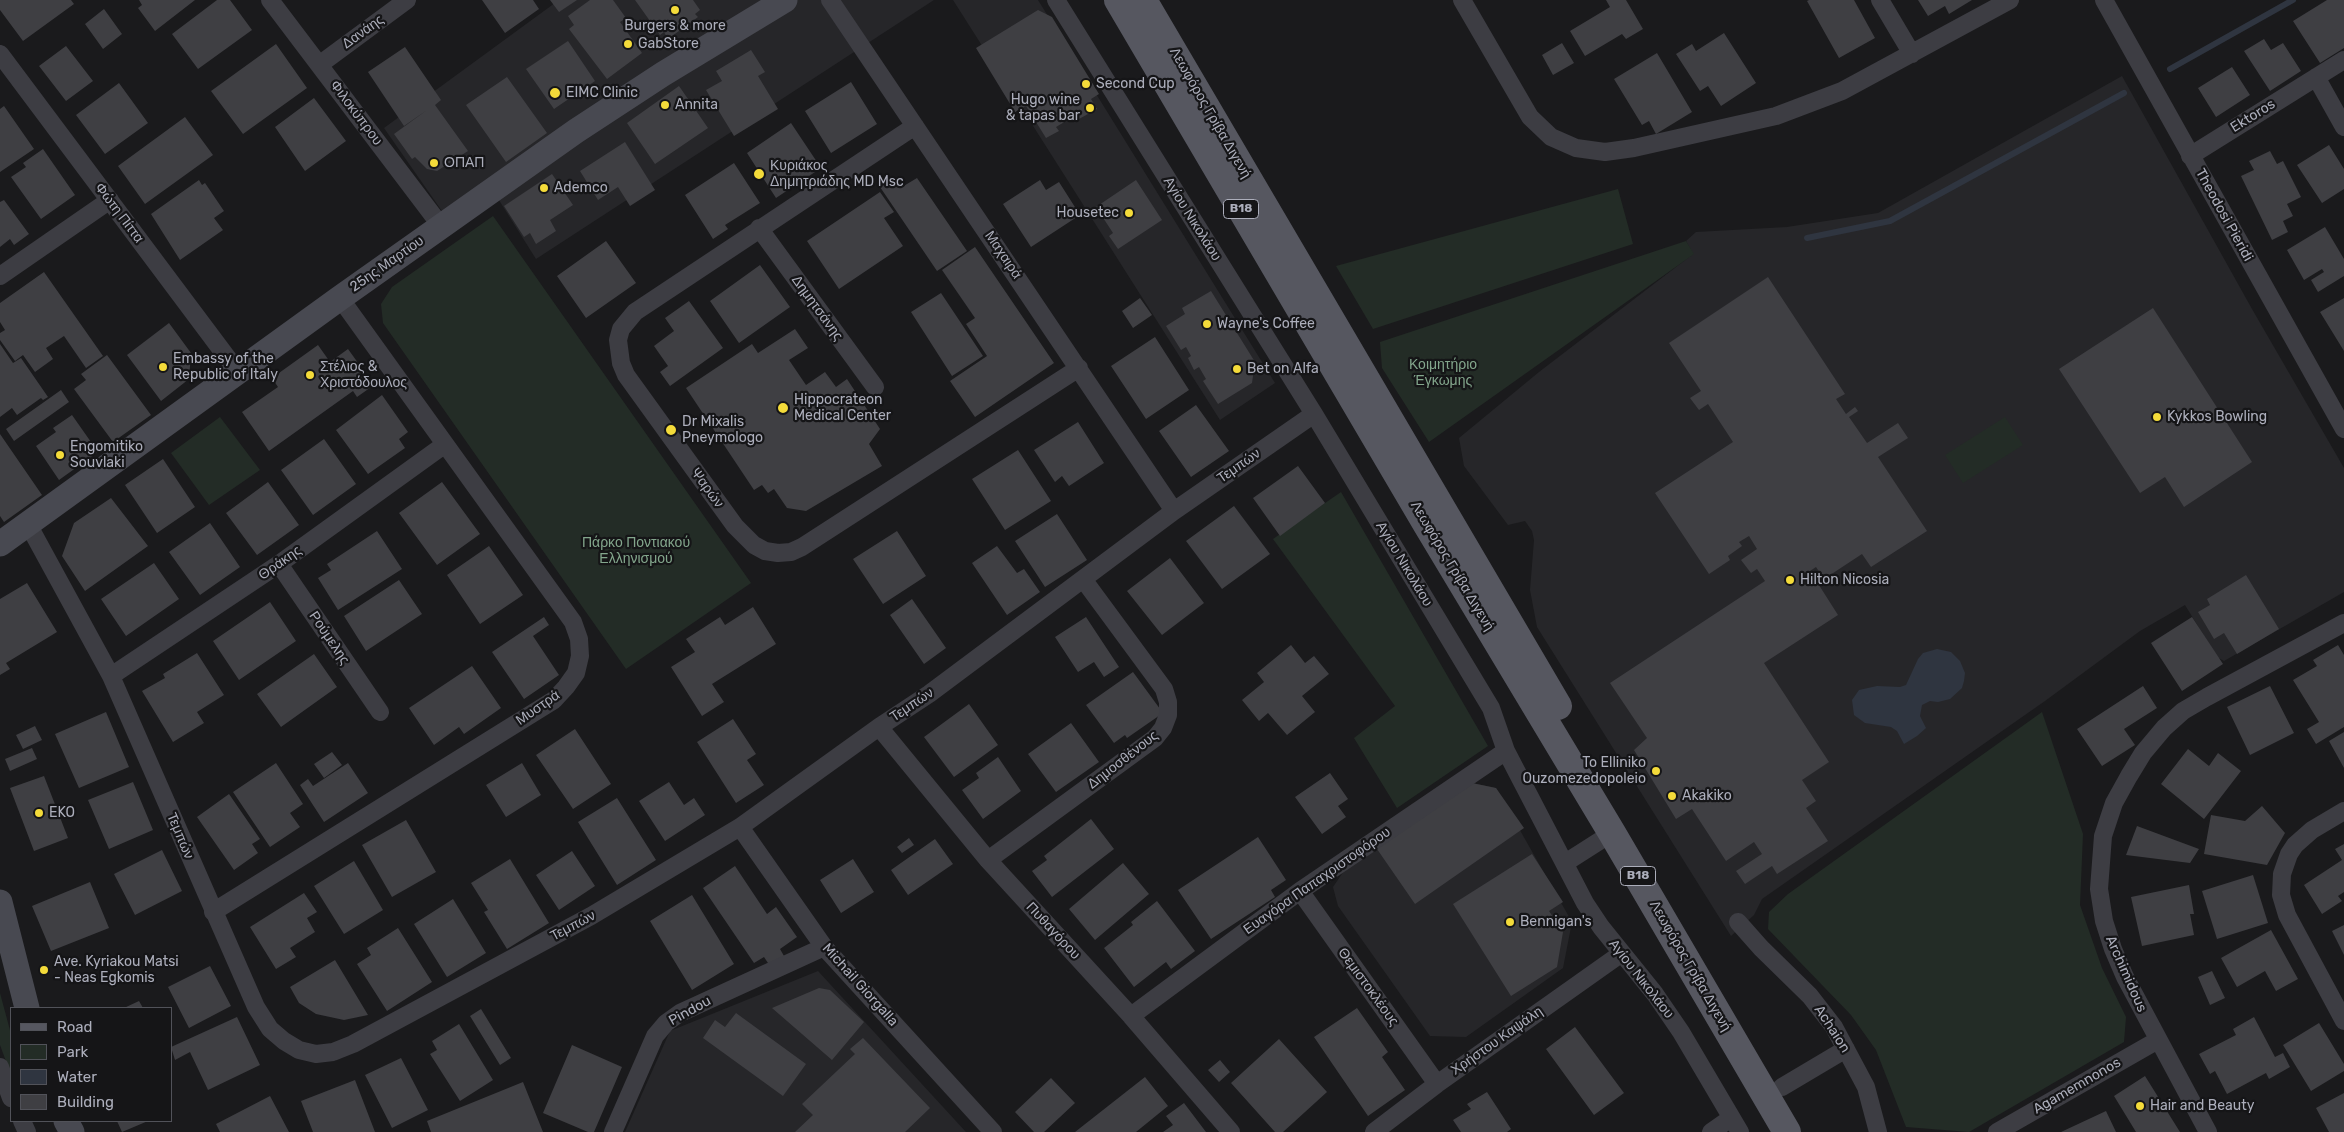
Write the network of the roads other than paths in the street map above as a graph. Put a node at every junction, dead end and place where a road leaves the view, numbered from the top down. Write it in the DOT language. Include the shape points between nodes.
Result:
graph roads {
  1 [pos="270,0"];
  2 [pos="407,0"];
  3 [pos="785,0"];
  4 [pos="830,0"];
  5 [pos="1056,0"];
  6 [pos="1118,0"];
  7 [pos="1143,0"];
  8 [pos="1880,0"];
  9 [pos="2010,0"];
  10 [pos="2104,0"];
  11 [pos="1470,3"];
  12 [pos="0,54"];
  13 [pos="1912,54"];
  14 [pos="2344,60"];
  15 [pos="319,65"];
  16 [pos="2316,77"];
  17 [pos="915,126"];
  18 [pos="2344,127"];
  19 [pos="2190,156"];
  20 [pos="110,200"];
  21 [pos="441,226"];
  22 [pos="759,228"];
  23 [pos="0,276"];
  24 [pos="340,298"];
  25 [pos="1079,368"];
  26 [pos="238,372"];
  27 [pos="875,387"];
  28 [pos="1314,414"];
  29 [pos="2344,429"];
  30 [pos="444,444"];
  31 [pos="1174,511"];
  32 [pos="28,524"];
  33 [pos="0,544"];
  34 [pos="279,564"];
  35 [pos="1083,579"];
  36 [pos="2344,623"];
  37 [pos="111,676"];
  38 [pos="380,712"];
  39 [pos="879,727"];
  40 [pos="1506,752"];
  41 [pos="2344,811"];
  42 [pos="740,827"];
  43 [pos="1612,833"];
  44 [pos="988,860"];
  45 [pos="1565,863"];
  46 [pos="1300,891"];
  47 [pos="0,902"];
  48 [pos="213,912"];
  49 [pos="1738,922"];
  50 [pos="824,947"];
  51 [pos="1622,952"];
  52 [pos="27,1007"];
  53 [pos="1131,1016"];
  54 [pos="2344,1021"];
  55 [pos="2158,1040"];
  56 [pos="1846,1049"];
  57 [pos="0,1067"];
  58 [pos="1437,1084"];
  59 [pos="1782,1087"];
  60 [pos="10,1095"];
  61 [pos="1736,1125"];
  62 [pos="613,1132"];
  63 [pos="993,1132"];
  64 [pos="1231,1132"];
  65 [pos="1374,1132"];
  66 [pos="1711,1132"];
  67 [pos="1787,1132"];
  68 [pos="1808,1132"];
  69 [pos="1878,1132"];
  70 [pos="1997,1132"];
  71 [pos="2208,1132"];
  1 -- 15 [label="street, Φιλοκύπρου"];
  2 -- 15 [label="street, Δανάης"];
  3 -- 21 [label="street, 25ης Μαρτίου" via="576,131"];
  4 -- 17 [label="street, Μαχαιρά"];
  5 -- 28 [label="street, Αγίου Νικολάου"];
  6 -- 43 [label="main road, Λεωφόρος Γρίβα Διγενή / B18"];
  7 -- 59 [label="main road, Λεωφόρος Γρίβα Διγενή / B18"];
  8 -- 13 [label="street"];
  9 -- 13 [label="street"];
  10 -- 19 [label="street, Theodosi Pieridi"];
  11 -- 13 [label="street" via="1530,117 1551,136 1576,148 1605,152 1776,116 1842,91"];
  12 -- 20 [label="street, Φώτη Πίττα"];
  14 -- 16 [label="street, Ektoros"];
  15 -- 21 [label="street, Φιλοκύπρου"];
  16 -- 18 [label="street"];
  16 -- 19 [label="street, Ektoros"];
  17 -- 22 [label="street, Ψαρών"];
  17 -- 25 [label="street, Μαχαιρά"];
  19 -- 29 [label="street, Theodosi Pieridi"];
  20 -- 23 [label="street"];
  20 -- 26 [label="street, Φώτη Πίττα"];
  21 -- 24 [label="street, 25ης Μαρτίου"];
  22 -- 25 [label="street, Ψαρών" via="643,305 627,320 618,340 626,375 735,526 766,551 791,552 802,547"];
  22 -- 27 [label="street, Δημητσάνης"];
  24 -- 26 [label="street, 25ης Μαρτίου"];
  24 -- 30 [label="street, Μυστρά"];
  25 -- 31 [label="street, Μαχαιρά"];
  26 -- 32 [label="street, 25ης Μαρτίου"];
  28 -- 31 [label="street, Τεμπών"];
  28 -- 40 [label="street, Αγίου Νικολάου" via="1491,708"];
  30 -- 34 [label="street, Θράκης"];
  30 -- 48 [label="street, Μυστρά" via="573,622 580,647 576,673 554,700"];
  31 -- 35 [label="street, Τεμπών"];
  32 -- 33 [label="street, 25ης Μαρτίου"];
  32 -- 37 [label="street, Τεμπών"];
  34 -- 37 [label="street, Θράκης"];
  34 -- 38 [label="street, Ρούμελης"];
  35 -- 39 [label="street, Τεμπών" via="929,694"];
  35 -- 44 [label="street, Δημοσθένους" via="1164,689 1168,715 1155,738"];
  36 -- 55 [label="street, Archimidous" via="2183,711 2143,753 2114,803 2103,836 2099,862 2104,921 2125,977"];
  37 -- 48 [label="street, Τεμπών"];
  39 -- 42 [label="street, Τεμπών"];
  39 -- 44 [label="street, Πυθαγόρου"];
  40 -- 45 [label="street, Αγίου Νικολάου"];
  40 -- 46 [label="street, Ευαγόρα Παπαχριστοφόρου"];
  41 -- 54 [label="street" via="2294,845 2282,874 2281,895 2287,915"];
  42 -- 48 [label="street, Τεμπών" via="592,916 333,1052 316,1054 299,1050 270,1029 256,1007"];
  42 -- 50 [label="street, Michail Giorgalla"];
  43 -- 45 [label="street"];
  43 -- 67 [label="main road, Λεωφόρος Γρίβα Διγενή / B18"];
  44 -- 53 [label="street, Πυθαγόρου"];
  45 -- 51 [label="street, Αγίου Νικολάου" via="1601,928"];
  46 -- 53 [label="street, Ευαγόρα Παπαχριστοφόρου"];
  46 -- 58 [label="street, Θεμιστοκλέους"];
  47 -- 52 [label="street"];
  49 -- 56 [label="street, Achaion" via="1824,1011"];
  50 -- 62 [label="street, Pindou" via="680,1013 666,1023 651,1044"];
  50 -- 63 [label="street, Michail Giorgalla"];
  51 -- 58 [label="street, Χρήστου Καψάλη"];
  51 -- 61 [label="street, Αγίου Νικολάου" via="1681,1032"];
  53 -- 64 [label="street, Πυθαγόρου"];
  55 -- 70 [label="street, Agamemnonos"];
  55 -- 71 [label="street, Archimidous"];
  56 -- 59 [label="street"];
  56 -- 69 [label="street, Achaion" via="1866,1087"];
  57 -- 60 [label="street"];
  58 -- 65 [label="street, Χρήστου Καψάλη"];
  59 -- 68 [label="main road, Λεωφόρος Γρίβα Διγενή / B18"];
  61 -- 66 [label="street"];
}
